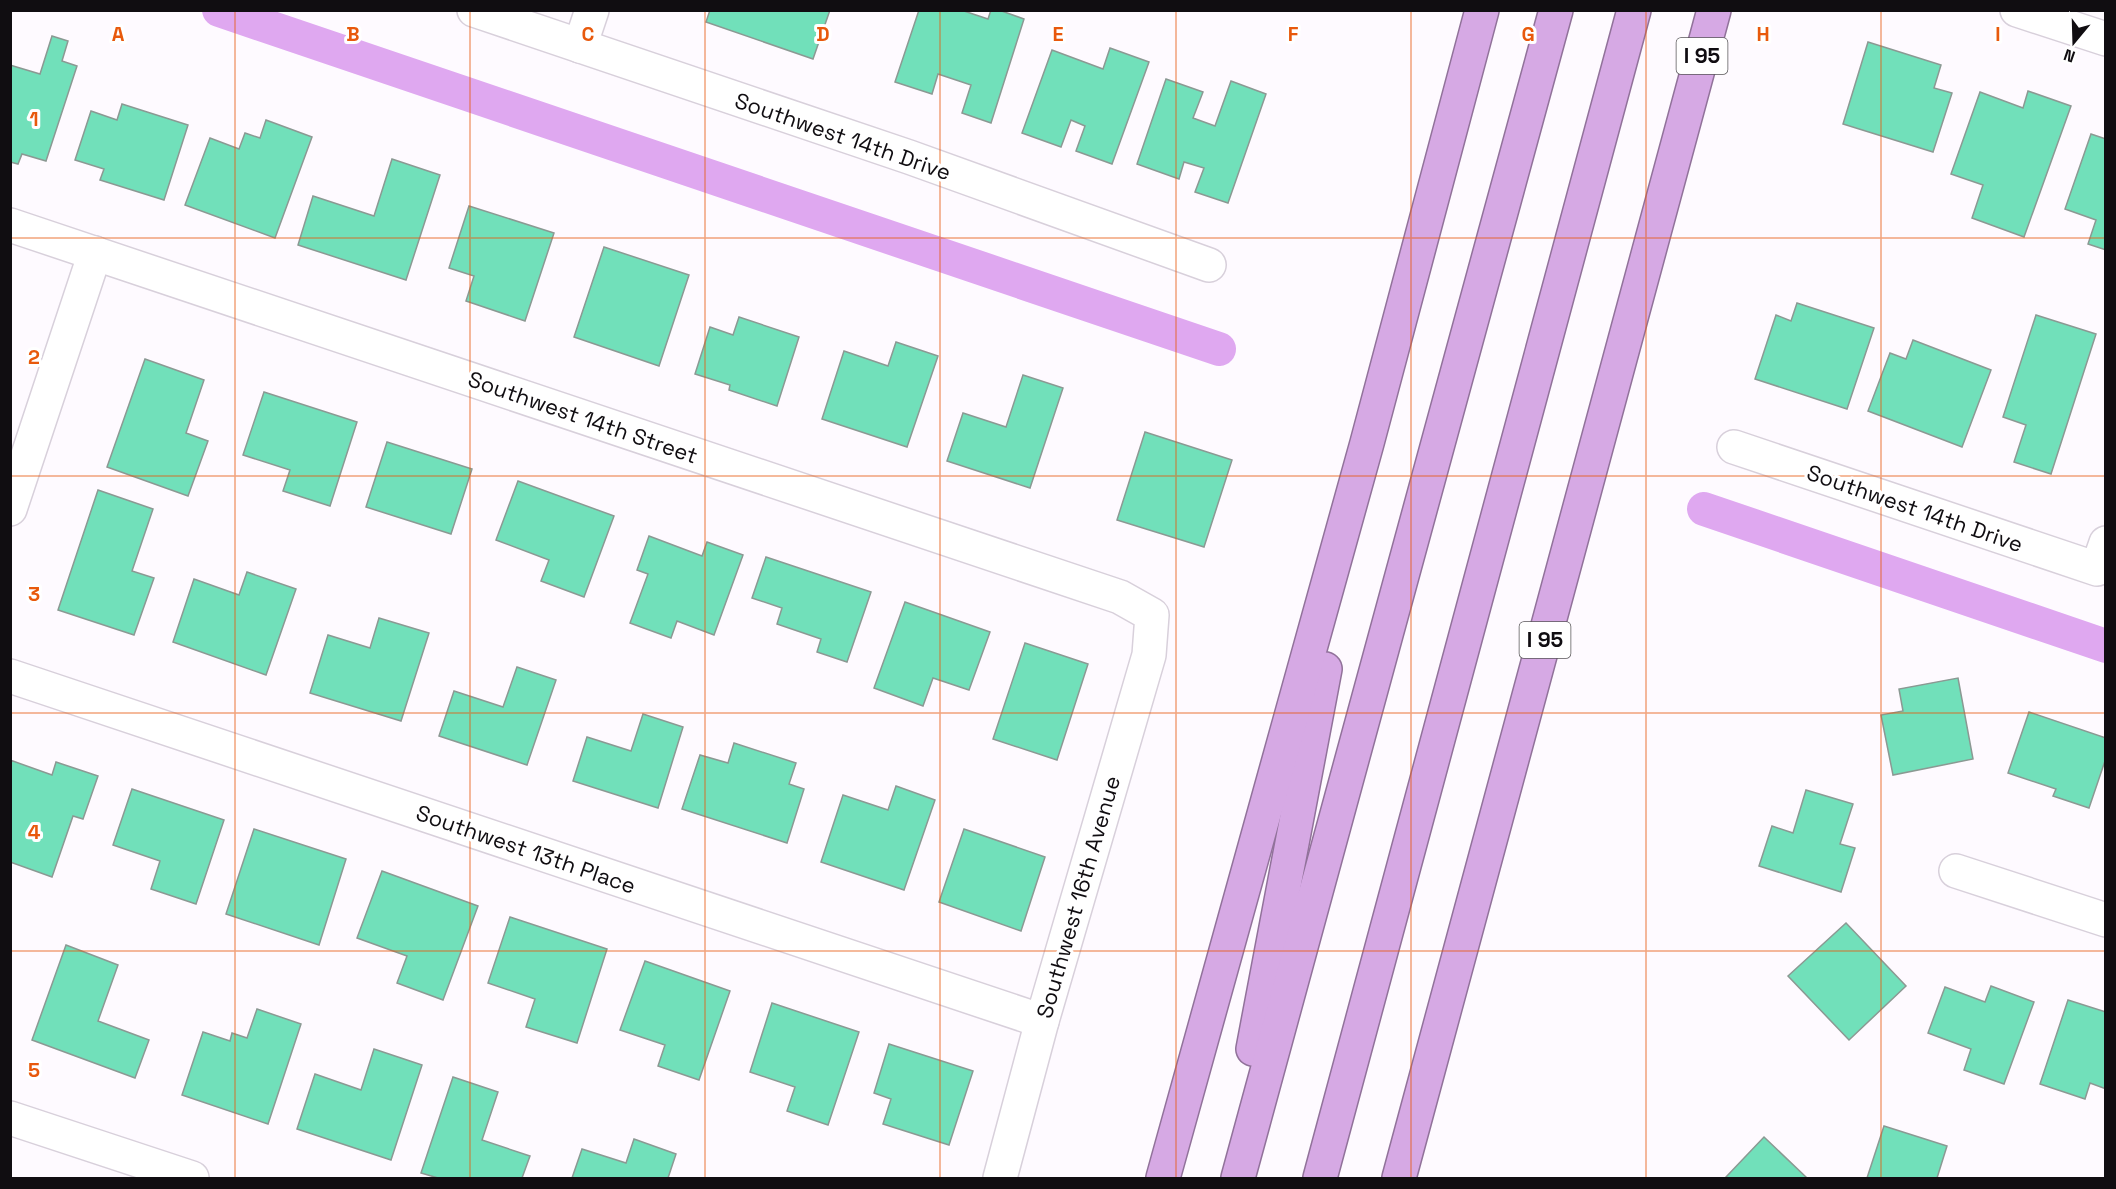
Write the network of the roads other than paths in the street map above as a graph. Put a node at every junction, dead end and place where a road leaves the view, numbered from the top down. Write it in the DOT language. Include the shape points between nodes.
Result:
graph roads {
  1 [pos="474,10"];
  2 [pos="592,10"];
  3 [pos="1482,10"];
  4 [pos="1556,10"];
  5 [pos="1634,10"];
  6 [pos="1714,10"];
  7 [pos="2016,10"];
  8 [pos="2106,39"];
  9 [pos="580,46"];
  10 [pos="10,225"];
  11 [pos="95,253"];
  12 [pos="1209,265"];
  13 [pos="1367,443"];
  14 [pos="1734,447"];
  15 [pos="10,509"];
  16 [pos="2101,556"];
  17 [pos="1152,615"];
  18 [pos="10,676"];
  19 [pos="1956,871"];
  20 [pos="2106,920"];
  21 [pos="1042,1021"];
  22 [pos="10,1118"];
  23 [pos="192,1179"];
  24 [pos="1000,1179"];
  25 [pos="1163,1179"];
  26 [pos="1228,1179"];
  27 [pos="1238,1179"];
  28 [pos="1320,1179"];
  29 [pos="1399,1179"];
  1 -- 9 [label="street, Southwest 14th Drive"];
  2 -- 9 [label="street"];
  3 -- 13 [label="highway"];
  4 -- 27 [label="highway"];
  5 -- 28 [label="highway"];
  6 -- 29 [label="highway, I 95"];
  7 -- 8 [label="street"];
  9 -- 12 [label="street, Southwest 14th Drive" via="909,157"];
  10 -- 11 [label="street, Southwest 14th Street"];
  11 -- 15 [label="street"];
  11 -- 17 [label="street, Southwest 14th Street" via="1120,597"];
  13 -- 25 [label="highway"];
  13 -- 26 [label="highway"];
  14 -- 16 [label="street, Southwest 14th Drive"];
  17 -- 21 [label="street, Southwest 16th Avenue" via="1149,655"];
  18 -- 21 [label="street, Southwest 13th Place"];
  19 -- 20 [label="street"];
  21 -- 24 [label="street, Southwest 16th Avenue"];
  22 -- 23 [label="street"];
}
